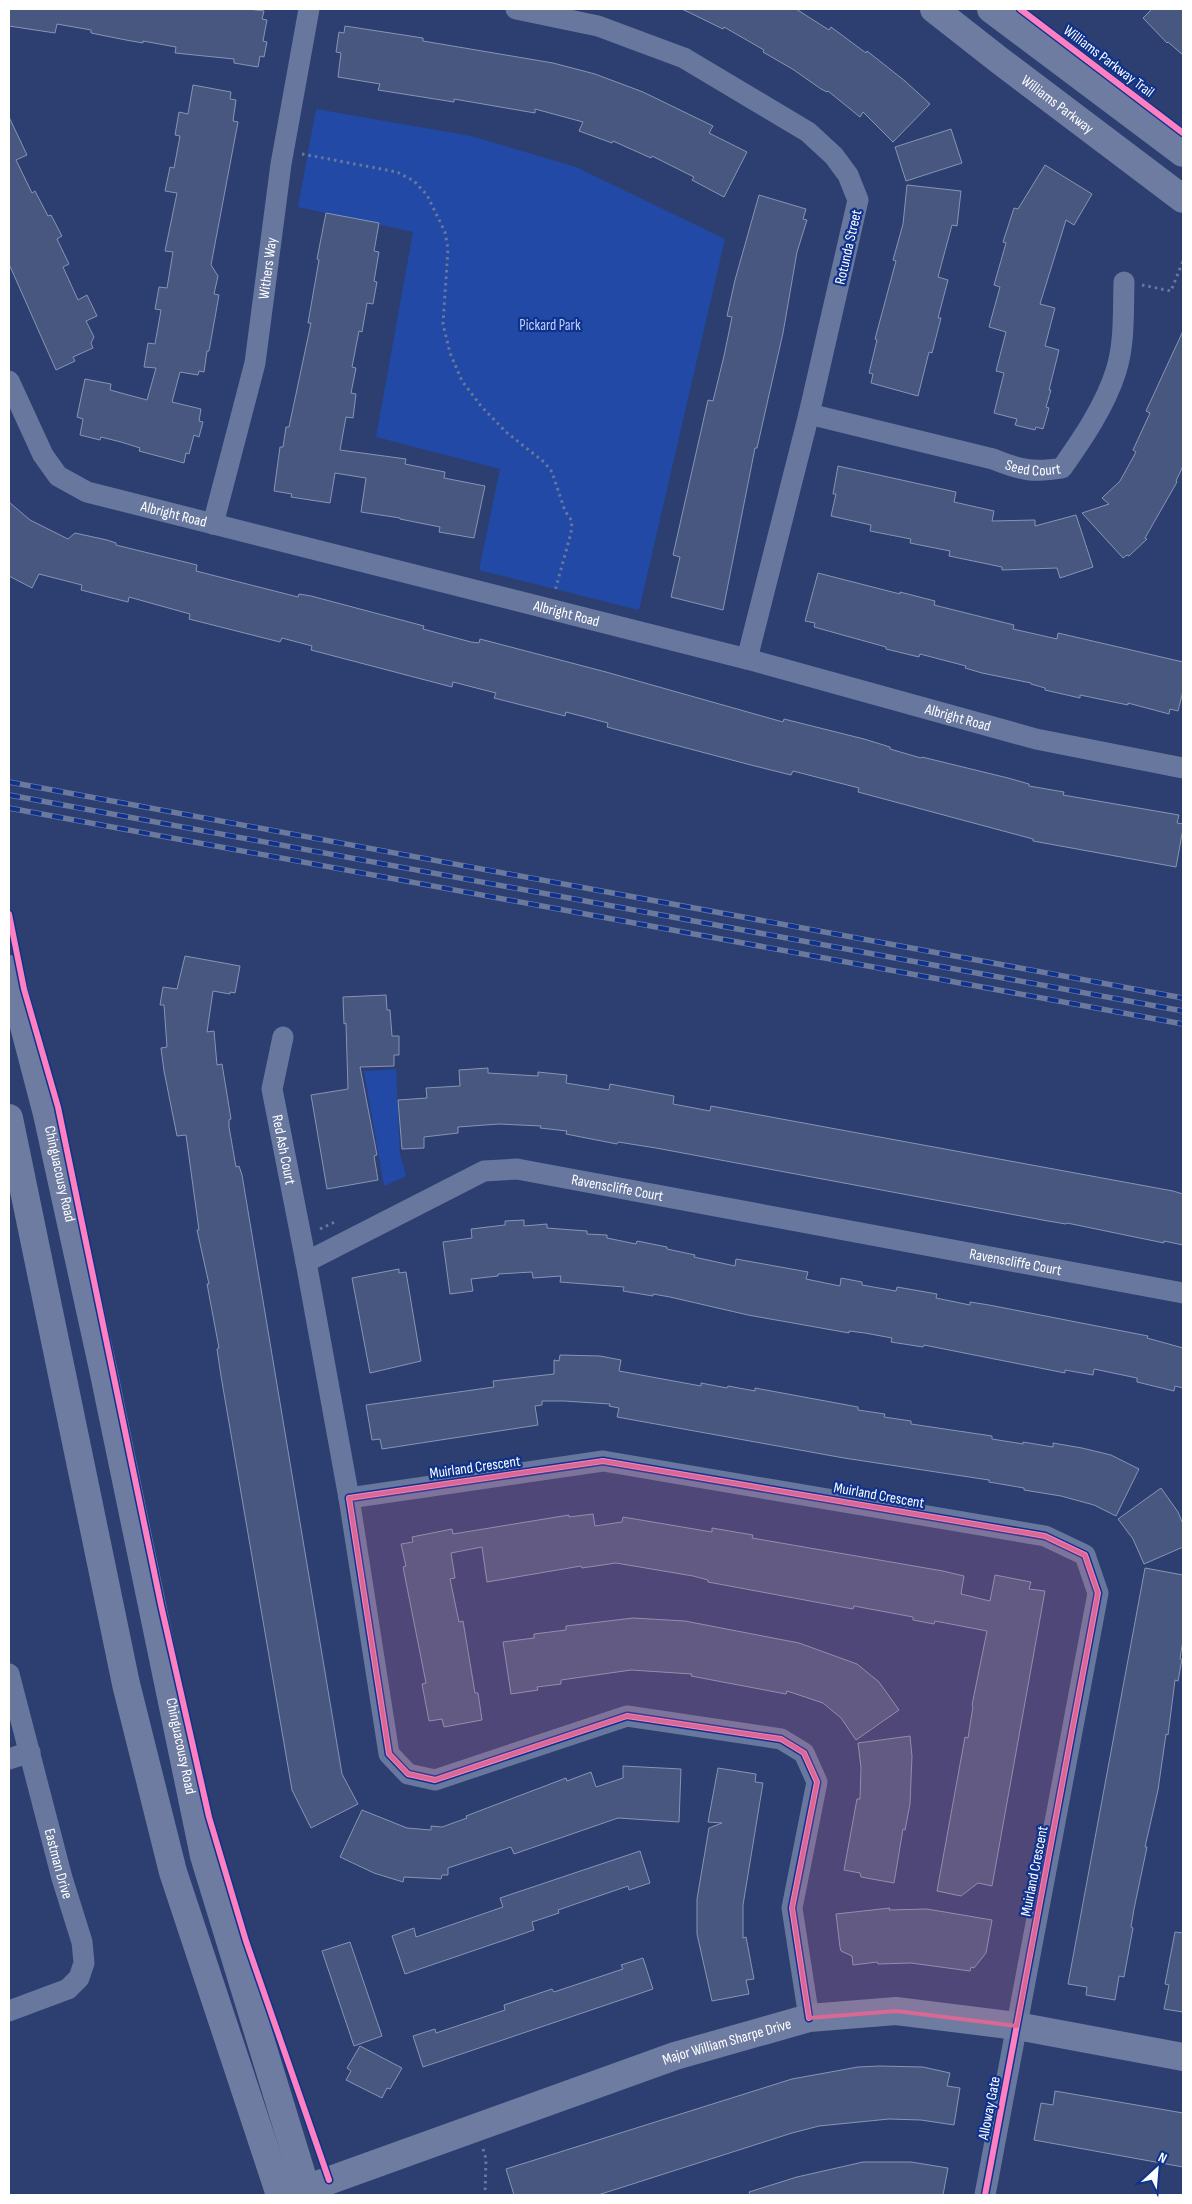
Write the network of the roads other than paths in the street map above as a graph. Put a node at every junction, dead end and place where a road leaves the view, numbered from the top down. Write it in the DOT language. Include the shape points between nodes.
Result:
graph roads {
  1 [pos="309,9"];
  2 [pos="516,9"];
  3 [pos="934,9"];
  4 [pos="991,9"];
  5 [pos="1183,153"];
  6 [pos="1183,199"];
  7 [pos="1124,282"];
  8 [pos="9,380"];
  9 [pos="810,414"];
  10 [pos="213,524"];
  11 [pos="747,659"];
  12 [pos="1183,768"];
  13 [pos="9,969"];
  14 [pos="283,1037"];
  15 [pos="9,1118"];
  16 [pos="306,1262"];
  17 [pos="1183,1293"];
  18 [pos="349,1498"];
  19 [pos="9,1674"];
  20 [pos="30,1752"];
  21 [pos="9,1760"];
  22 [pos="9,2011"];
  23 [pos="809,2018"];
  24 [pos="1017,2026"];
  25 [pos="1183,2058"];
  26 [pos="300,2193"];
  27 [pos="280,2195"];
  28 [pos="985,2195"];
  1 -- 10 [label="street, Withers Way" via="284,151 255,363"];
  2 -- 9 [label="street, Rotunda Street" via="598,26 684,58 808,132 834,156 848,175 858,200"];
  3 -- 6 [label="main road, Williams Parkway"];
  4 -- 5 [label="main road"];
  7 -- 9 [label="street, Seed Court" via="1122,340 1116,371 1093,422 1062,468 1039,472 1018,469 993,459"];
  8 -- 10 [label="street, Albright Road" via="43,455 58,476 86,492"];
  9 -- 11 [label="street, Rotunda Street"];
  10 -- 11 [label="street, Albright Road"];
  11 -- 12 [label="street, Albright Road" via="1036,739"];
  13 -- 26 [label="main road, Chinguacousy Road" via="47,1114 99,1350 204,1856"];
  14 -- 16 [label="street, Red Ash Court" via="272,1089"];
  15 -- 27 [label="main road" via="126,1684 173,1872"];
  16 -- 17 [label="street, Ravenscliffe Court" via="484,1171 517,1169"];
  16 -- 18 [label="street"];
  18 -- 23 [label="street" via="390,1754 408,1774 435,1780 627,1716 781,1739 804,1753 817,1782 792,1908"];
  18 -- 24 [label="street, Muirland Crescent" via="603,1461 1045,1536 1085,1555 1098,1593"];
  19 -- 20 [label="street, Eastman Drive"];
  20 -- 21 [label="street"];
  20 -- 22 [label="street, Eastman Drive" via="82,1942 84,1963 79,1978 68,1989"];
  23 -- 24 [label="main road, Major William Sharpe Drive" via="896,2011"];
  23 -- 26 [label="main road, Major William Sharpe Drive" via="675,2056"];
  24 -- 25 [label="main road, Major William Sharpe Drive"];
  24 -- 28 [label="street, Alloway Gate"];
}
